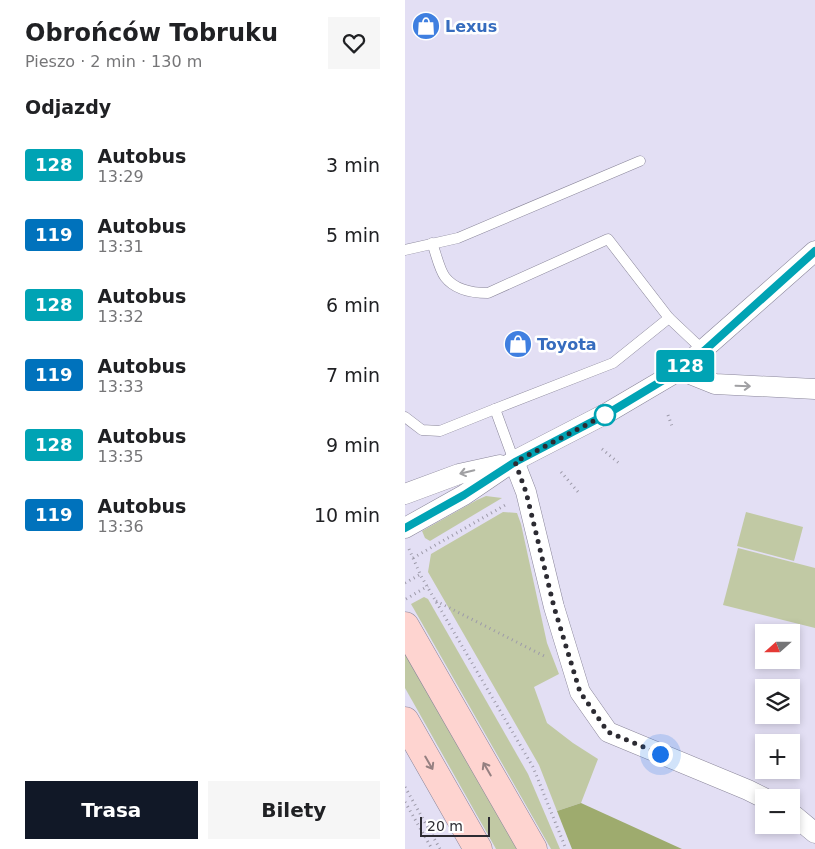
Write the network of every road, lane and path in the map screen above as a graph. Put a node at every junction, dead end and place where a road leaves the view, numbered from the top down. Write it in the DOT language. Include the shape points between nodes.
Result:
graph roads {
  1 [pos="640,161"];
  2 [pos="432,243"];
  3 [pos="405,250"];
  4 [pos="815,251"];
  5 [pos="669,318"];
  6 [pos="704,351"];
  7 [pos="680,370"];
  8 [pos="815,389"];
  9 [pos="495,409"];
  10 [pos="668,415"];
  11 [pos="405,417"];
  12 [pos="673,430"];
  13 [pos="602,449"];
  14 [pos="515,462"];
  15 [pos="620,464"];
  16 [pos="561,472"];
  17 [pos="579,493"];
  18 [pos="405,494"];
  19 [pos="507,504"];
  20 [pos="406,537"];
  21 [pos="413,558"];
  22 [pos="421,574"];
  23 [pos="405,583"];
  24 [pos="427,586"];
  25 [pos="406,599"];
  26 [pos="436,600"];
  27 [pos="405,626"];
  28 [pos="547,657"];
  29 [pos="405,721"];
  30 [pos="405,787"];
  31 [pos="755,794"];
  32 [pos="405,802"];
  33 [pos="800,820"];
  34 [pos="815,833"];
  35 [pos="432,849"];
  36 [pos="440,849"];
  37 [pos="478,849"];
  38 [pos="533,849"];
  39 [pos="566,849"];
  1 -- 2 [label="lane" via="458,238"];
  2 -- 3 [label="lane"];
  2 -- 5 [label="lane" via="445,277 458,288 488,293 608,239"];
  4 -- 6 [label="street"];
  5 -- 6 [label="lane"];
  5 -- 9 [label="lane" via="613,363"];
  6 -- 7 [label="street"];
  7 -- 8 [label="street, one-way" via="715,384"];
  7 -- 14 [label="street" via="607,414"];
  9 -- 11 [label="lane" via="440,431 422,430"];
  9 -- 14 [label="lane"];
  10 -- 12 [label="path"];
  13 -- 15 [label="path"];
  14 -- 18 [label="street, one-way" via="459,474"];
  14 -- 20 [label="street"];
  14 -- 31 [label="street" via="580,692 608,732"];
  16 -- 17 [label="path"];
  19 -- 21 [label="path"];
  20 -- 21 [label="path"];
  21 -- 22 [label="path"];
  22 -- 23 [label="path"];
  22 -- 24 [label="path"];
  24 -- 25 [label="path"];
  24 -- 26 [label="path"];
  26 -- 28 [label="path"];
  26 -- 39 [label="path" via="533,768"];
  38 -- 27 [label="main road, one-way"];
  29 -- 37 [label="main road, one-way"];
  30 -- 36 [label="path"];
  32 -- 35 [label="path"];
  33 -- 34 [label="street"];
}
